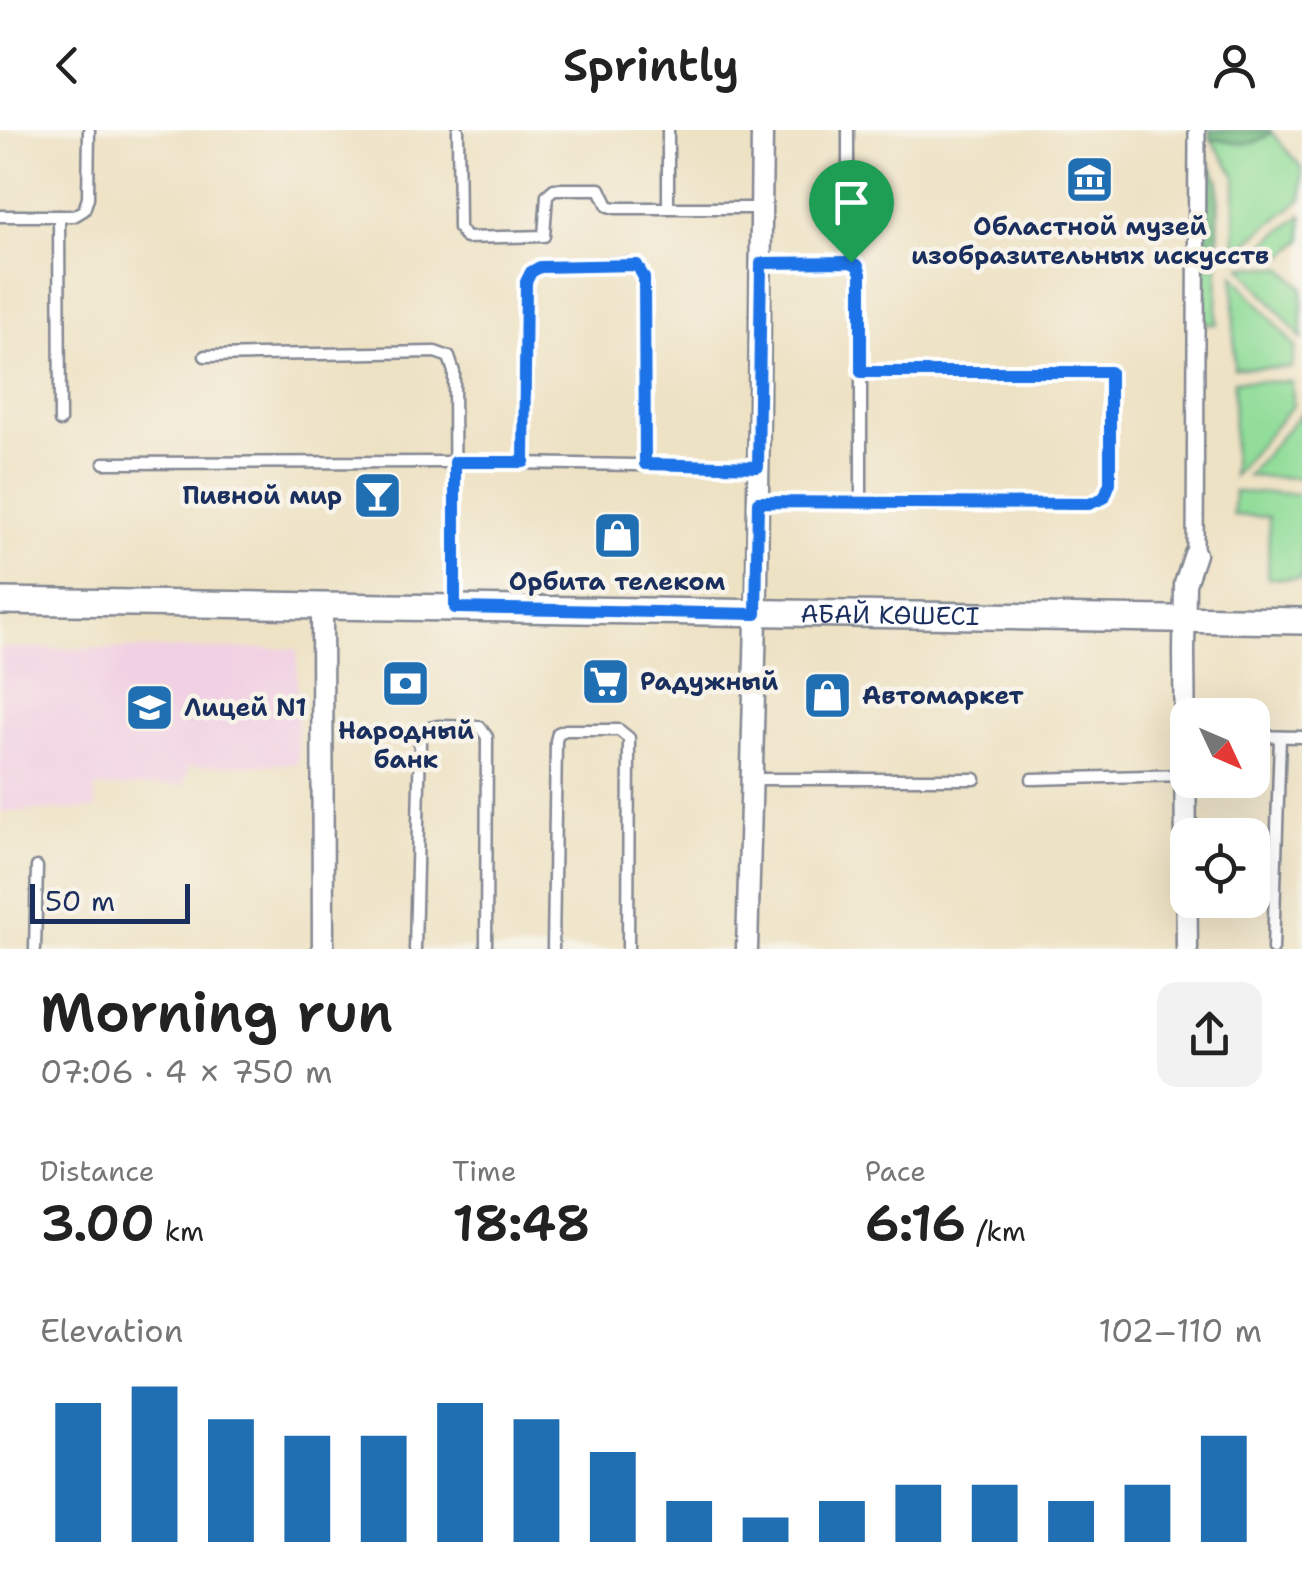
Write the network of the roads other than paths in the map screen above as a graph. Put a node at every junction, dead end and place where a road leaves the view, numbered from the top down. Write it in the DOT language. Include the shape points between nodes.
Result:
graph roads {
  1 [pos="89,130"];
  2 [pos="458,130"];
  3 [pos="668,130"];
  4 [pos="762,130"];
  5 [pos="848,130"];
  6 [pos="1197,130"];
  7 [pos="668,208"];
  8 [pos="761,208"];
  9 [pos="0,216"];
  10 [pos="59,216"];
  11 [pos="848,223"];
  12 [pos="761,263"];
  13 [pos="205,356"];
  14 [pos="861,372"];
  15 [pos="60,421"];
  16 [pos="1202,452"];
  17 [pos="455,462"];
  18 [pos="524,462"];
  19 [pos="104,463"];
  20 [pos="645,464"];
  21 [pos="758,467"];
  22 [pos="758,502"];
  23 [pos="861,502"];
  24 [pos="1195,554"];
  25 [pos="0,601"];
  26 [pos="322,608"];
  27 [pos="455,608"];
  28 [pos="756,614"];
  29 [pos="1184,619"];
  30 [pos="1302,621"];
  31 [pos="1185,698"];
  32 [pos="1270,737"];
  33 [pos="1280,737"];
  34 [pos="1302,737"];
  35 [pos="1170,775"];
  36 [pos="752,779"];
  37 [pos="975,779"];
  38 [pos="1032,779"];
  39 [pos="1185,798"];
  40 [pos="37,868"];
  41 [pos="35,949"];
  42 [pos="323,949"];
  43 [pos="415,949"];
  44 [pos="486,949"];
  45 [pos="554,949"];
  46 [pos="628,949"];
  47 [pos="747,949"];
  48 [pos="1187,949"];
  49 [pos="1272,949"];
  1 -- 10 [label="lane" via="88,204 80,214"];
  2 -- 7 [label="lane" via="459,228 466,238 544,236 547,195 554,189 600,190 616,208"];
  3 -- 7 [label="lane"];
  4 -- 8 [label="street"];
  5 -- 11 [label="lane"];
  6 -- 24 [label="street"];
  7 -- 8 [label="lane"];
  8 -- 12 [label="street"];
  9 -- 10 [label="lane"];
  10 -- 15 [label="lane"];
  12 -- 14 [label="lane" via="858,266"];
  12 -- 21 [label="street"];
  13 -- 17 [label="lane" via="443,353 454,372"];
  14 -- 23 [label="lane"];
  14 -- 23 [label="lane" via="1110,372 1110,483 1098,502"];
  16 -- 24 [label="lane" via="1202,542"];
  17 -- 18 [label="lane"];
  17 -- 19 [label="lane"];
  17 -- 27 [label="lane"];
  18 -- 20 [label="lane"];
  18 -- 20 [label="lane" via="527,276 540,267 626,263 637,265 644,278"];
  20 -- 21 [label="lane"];
  21 -- 22 [label="street"];
  22 -- 23 [label="lane"];
  22 -- 28 [label="street"];
  24 -- 29 [label="street"];
  25 -- 26 [label="street, АБАЙ КӨШЕСІ"];
  26 -- 27 [label="street, АБАЙ КӨШЕСІ"];
  26 -- 42 [label="street"];
  27 -- 28 [label="street, АБАЙ КӨШЕСІ"];
  28 -- 29 [label="street, АБАЙ КӨШЕСІ"];
  28 -- 36 [label="street"];
  29 -- 30 [label="street, АБАЙ КӨШЕСІ"];
  29 -- 31 [label="street"];
  32 -- 33 [label="lane"];
  33 -- 34 [label="lane"];
  33 -- 49 [label="lane"];
  35 -- 38 [label="lane"];
  36 -- 37 [label="lane"];
  36 -- 47 [label="street"];
  39 -- 48 [label="street"];
  40 -- 41 [label="lane"];
  43 -- 44 [label="lane" via="420,740 438,726 480,727 487,737"];
  45 -- 46 [label="lane" via="556,737 562,731 618,730 629,738"];
}
